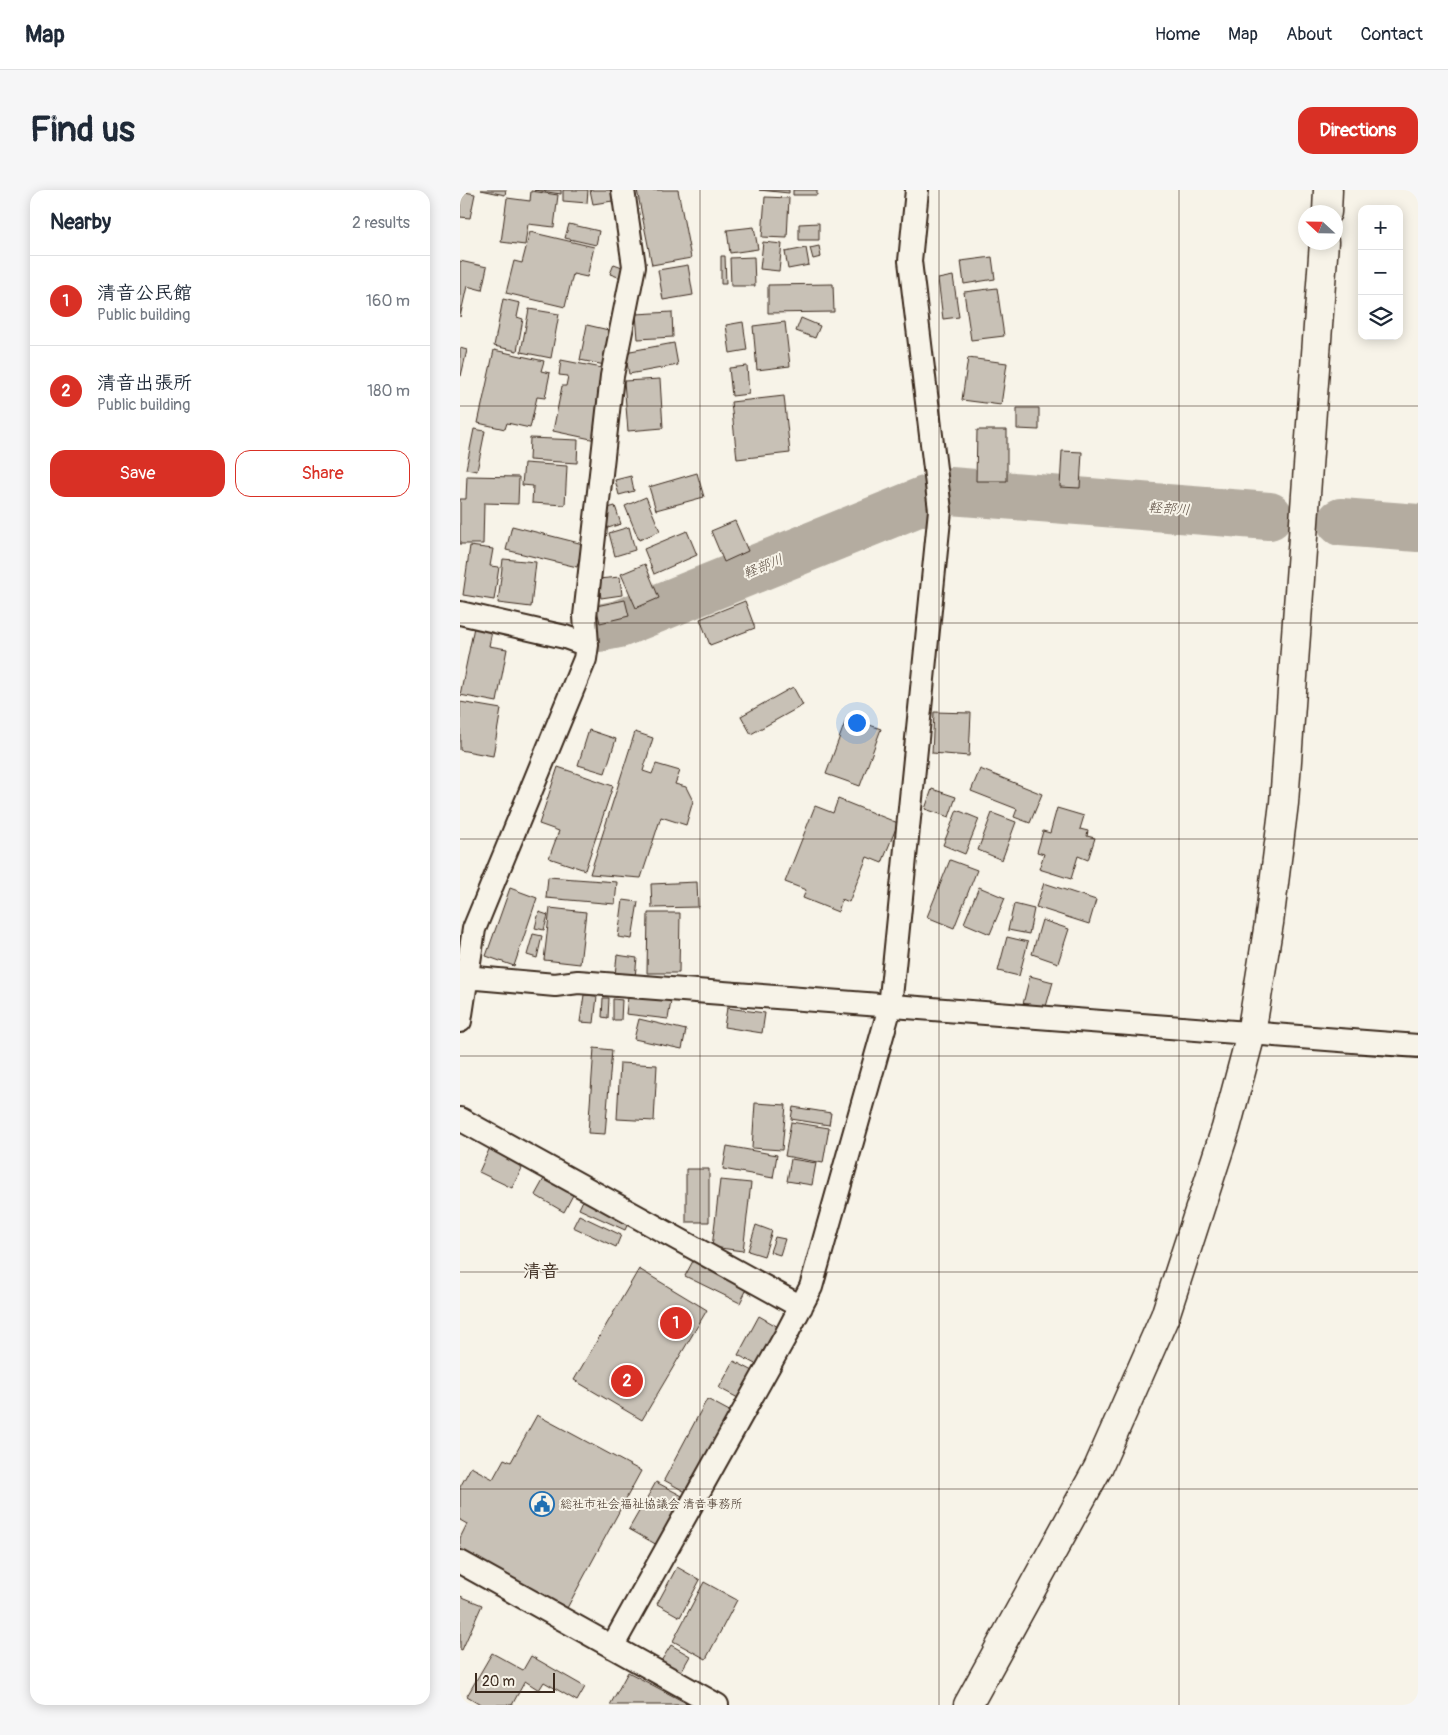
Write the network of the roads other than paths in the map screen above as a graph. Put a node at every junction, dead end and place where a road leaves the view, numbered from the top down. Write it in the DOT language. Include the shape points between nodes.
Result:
graph roads {
  1 [pos="623,190"];
  2 [pos="916,190"];
  3 [pos="1328,190"];
  4 [pos="1327,205"];
  5 [pos="1323,250"];
  6 [pos="460,613"];
  7 [pos="587,645"];
  8 [pos="467,927"];
  9 [pos="465,977"];
  10 [pos="890,1007"];
  11 [pos="460,1021"];
  12 [pos="1251,1034"];
  13 [pos="1418,1046"];
  14 [pos="460,1119"];
  15 [pos="801,1306"];
  16 [pos="460,1562"];
  17 [pos="612,1647"];
  18 [pos="717,1705"];
  19 [pos="968,1705"];
  1 -- 7 [label="street" via="634,266 612,376 585,616"];
  2 -- 10 [label="street" via="910,261 940,510"];
  3 -- 4 [label="street"];
  5 -- 12 [label="street" via="1284,803"];
  6 -- 7 [label="street"];
  7 -- 8 [label="street" via="585,659"];
  8 -- 9 [label="street"];
  9 -- 10 [label="street" via="555,985 578,982"];
  9 -- 11 [label="street"];
  10 -- 12 [label="street"];
  10 -- 15 [label="street" via="811,1287"];
  12 -- 13 [label="street"];
  12 -- 19 [label="street" via="1226,1128 1165,1316 1098,1468"];
  14 -- 15 [label="street"];
  15 -- 17 [label="street"];
  16 -- 17 [label="street"];
  17 -- 18 [label="street"];
}
